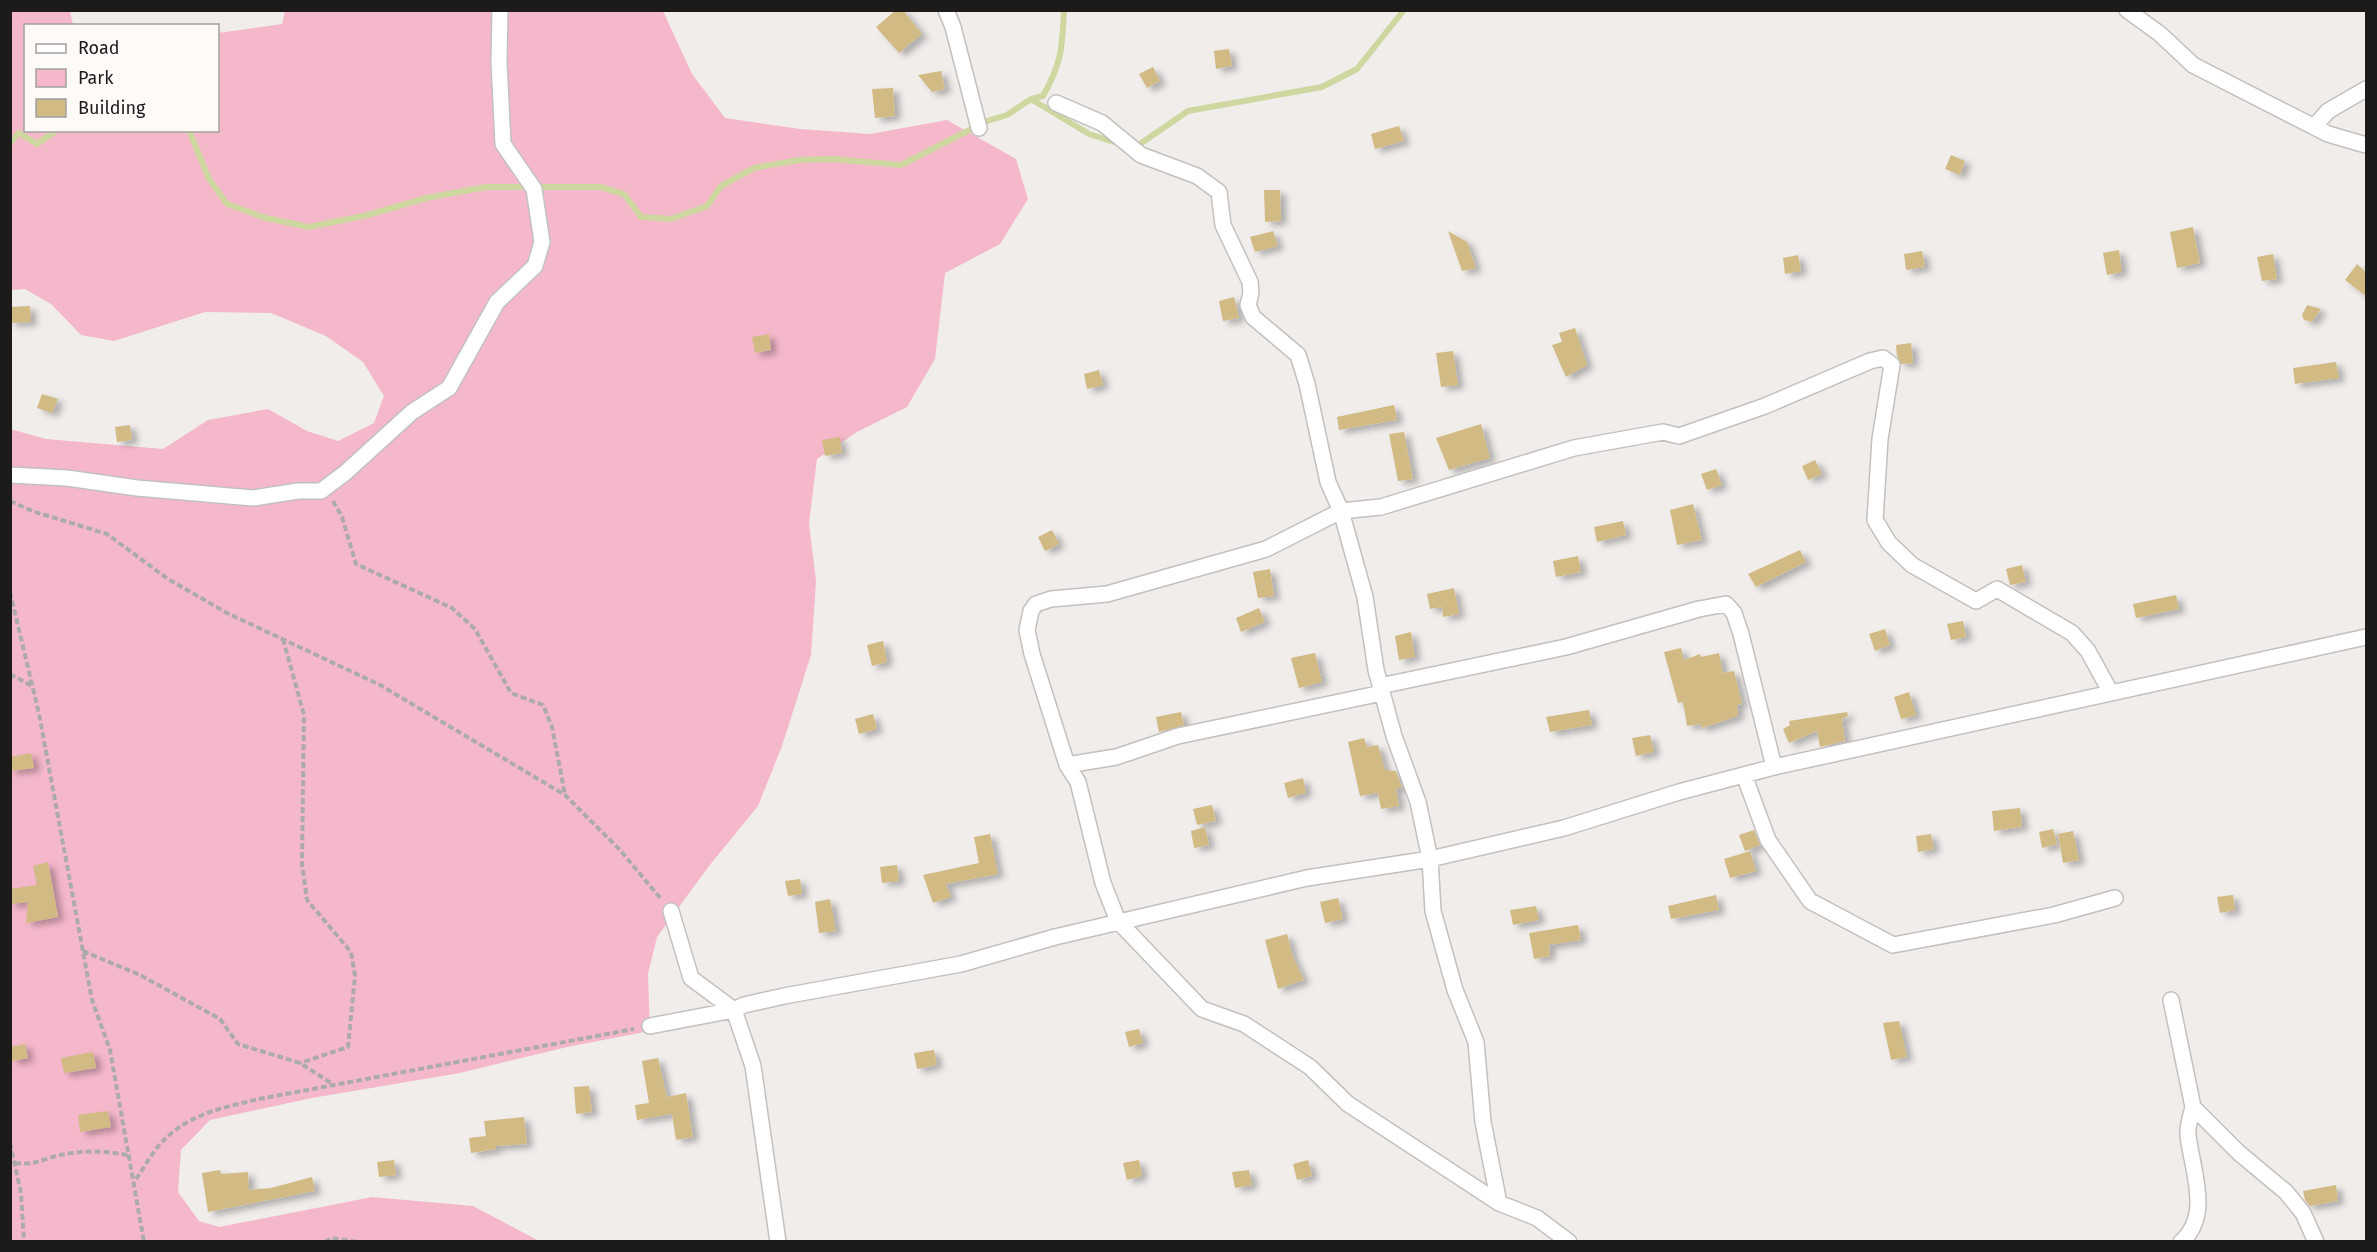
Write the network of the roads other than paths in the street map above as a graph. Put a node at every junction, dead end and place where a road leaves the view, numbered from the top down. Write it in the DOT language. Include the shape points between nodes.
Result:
graph roads {
  1 [pos="500,10"];
  2 [pos="946,10"];
  3 [pos="2127,10"];
  4 [pos="2367,89"];
  5 [pos="1056,103"];
  6 [pos="2314,127"];
  7 [pos="979,128"];
  8 [pos="2367,145"];
  9 [pos="10,475"];
  10 [pos="1341,511"];
  11 [pos="2367,637"];
  12 [pos="1381,689"];
  13 [pos="2111,693"];
  14 [pos="1067,765"];
  15 [pos="1774,767"];
  16 [pos="1744,775"];
  17 [pos="1430,859"];
  18 [pos="2115,898"];
  19 [pos="671,911"];
  20 [pos="1118,921"];
  21 [pos="2171,999"];
  22 [pos="734,1010"];
  23 [pos="650,1026"];
  24 [pos="2193,1107"];
  25 [pos="1499,1203"];
  26 [pos="778,1242"];
  27 [pos="1569,1242"];
  28 [pos="2181,1242"];
  29 [pos="2316,1242"];
  1 -- 9 [label="street" via="503,144 534,189 542,242 535,266 497,302 449,388 412,412 321,490 253,498"];
  2 -- 7 [label="street"];
  3 -- 6 [label="street" via="2193,65"];
  4 -- 6 [label="street" via="2328,111"];
  5 -- 10 [label="street" via="1102,123 1141,155 1197,176 1219,192 1223,225 1250,282 1248,305 1253,318 1298,355 1328,482"];
  6 -- 8 [label="street"];
  10 -- 12 [label="street" via="1365,597"];
  10 -- 13 [label="street" via="1381,507 1574,448 1653,433 1679,435 1766,406 1870,360 1883,358 1892,365 1880,439 1875,520 1889,543 1912,566 1976,601 1997,589 2072,633 2088,651"];
  10 -- 14 [label="street" via="1266,549 1107,594 1036,604 1030,611 1027,630"];
  11 -- 13 [label="street"];
  12 -- 14 [label="street" via="1178,736 1116,757"];
  12 -- 15 [label="street" via="1566,647 1726,604 1734,613 1741,634"];
  12 -- 17 [label="street" via="1419,802"];
  13 -- 15 [label="street"];
  14 -- 20 [label="street" via="1078,782 1103,883"];
  15 -- 16 [label="street"];
  16 -- 17 [label="street" via="1564,828"];
  16 -- 18 [label="street" via="1768,840 1810,901 1893,945 2054,915"];
  17 -- 20 [label="street" via="1307,878"];
  17 -- 25 [label="street" via="1433,911 1455,990 1476,1042 1483,1122"];
  19 -- 22 [label="street" via="691,978"];
  20 -- 22 [label="street" via="960,964 784,996"];
  20 -- 25 [label="street" via="1202,1009 1244,1024 1310,1067 1348,1104"];
  21 -- 24 [label="street"];
  22 -- 23 [label="street"];
  22 -- 26 [label="street" via="753,1066"];
  24 -- 28 [label="street" via="2188,1132 2199,1214"];
  24 -- 29 [label="street" via="2239,1154 2286,1192 2303,1213"];
  25 -- 27 [label="street" via="1537,1218"];
}
